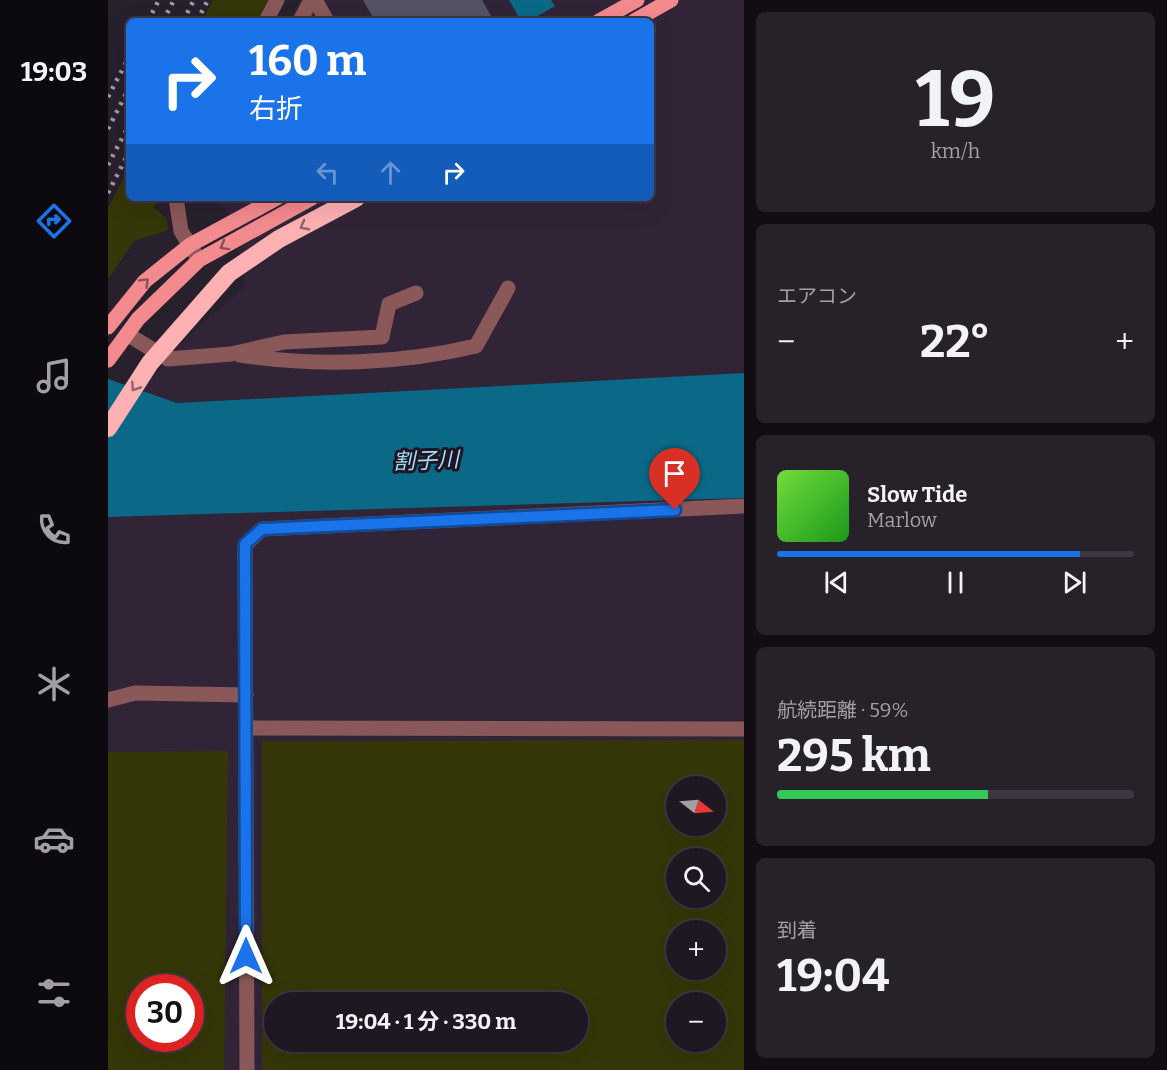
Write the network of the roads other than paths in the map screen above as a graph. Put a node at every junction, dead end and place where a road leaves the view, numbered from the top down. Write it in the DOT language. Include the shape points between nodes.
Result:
graph roads {
  1 [pos="277,0"];
  2 [pos="311,0"];
  3 [pos="315,0"];
  4 [pos="637,0"];
  5 [pos="671,0"];
  6 [pos="268,18"];
  7 [pos="302,18"];
  8 [pos="325,18"];
  9 [pos="604,18"];
  10 [pos="639,18"];
  11 [pos="176,201"];
  12 [pos="271,201"];
  13 [pos="307,201"];
  14 [pos="350,201"];
  15 [pos="190,245"];
  16 [pos="199,260"];
  17 [pos="508,288"];
  18 [pos="416,293"];
  19 [pos="108,327"];
  20 [pos="127,334"];
  21 [pos="231,354"];
  22 [pos="108,360"];
  23 [pos="108,428"];
  24 [pos="744,507"];
  25 [pos="246,695"];
  26 [pos="108,700"];
  27 [pos="246,728"];
  28 [pos="744,729"];
  29 [pos="247,1070"];
  1 -- 6 [label="street"];
  2 -- 7 [label="street"];
  3 -- 8 [label="street"];
  4 -- 9 [label="main road"];
  5 -- 10 [label="main road"];
  11 -- 15 [label="street" via="181,231"];
  12 -- 15 [label="main road"];
  13 -- 16 [label="main road, one-way"];
  14 -- 23 [label="highway, one-way, bridge" via="279,239 229,273 150,363"];
  15 -- 16 [label="street"];
  19 -- 15 [label="main road, one-way" via="145,280"];
  16 -- 20 [label="main road"];
  17 -- 21 [label="street" via="477,346 443,354 348,361 279,361"];
  18 -- 21 [label="street" via="389,304 382,337 284,342"];
  20 -- 21 [label="street" via="168,359"];
  20 -- 22 [label="main road"];
  24 -- 25 [label="street" via="262,529 245,544"];
  25 -- 26 [label="street" via="135,693"];
  25 -- 27 [label="street"];
  27 -- 28 [label="street"];
  27 -- 29 [label="street"];
}
